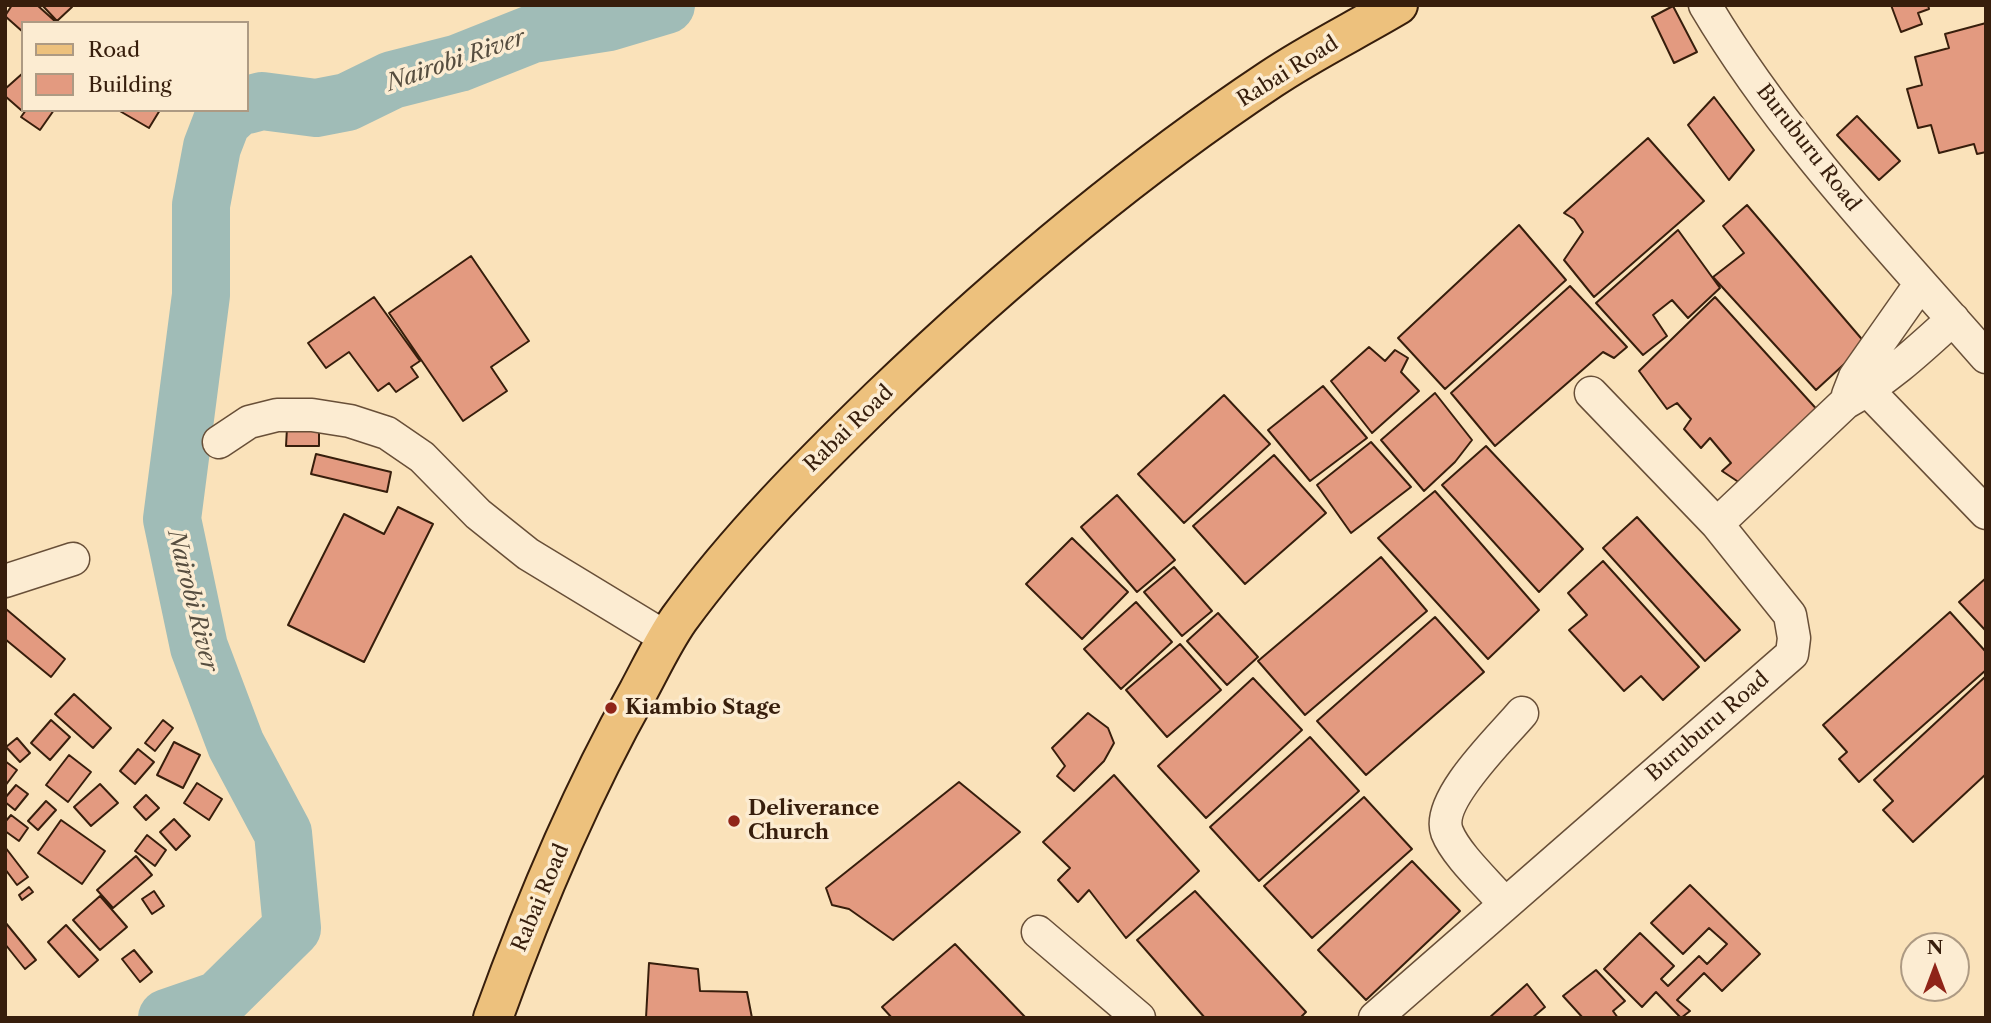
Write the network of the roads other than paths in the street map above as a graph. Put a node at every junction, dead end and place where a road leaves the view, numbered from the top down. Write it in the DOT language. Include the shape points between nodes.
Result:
graph roads {
  1 [pos="1398,5"];
  2 [pos="1705,5"];
  3 [pos="1919,286"];
  4 [pos="1953,320"];
  5 [pos="1986,357"];
  6 [pos="1856,390"];
  7 [pos="1591,393"];
  8 [pos="219,442"];
  9 [pos="1986,513"];
  10 [pos="1717,524"];
  11 [pos="73,559"];
  12 [pos="5,581"];
  13 [pos="668,639"];
  14 [pos="1522,713"];
  15 [pos="1504,903"];
  16 [pos="1038,932"];
  17 [pos="493,1018"];
  18 [pos="1139,1018"];
  19 [pos="1375,1018"];
  1 -- 13 [label="main road, Rabai Road" via="1261,87 1075,223 951,330 818,458 749,534"];
  2 -- 3 [label="street, Buruburu Road" via="1780,119"];
  3 -- 4 [label="street, Buruburu Road"];
  3 -- 6 [label="street"];
  4 -- 5 [label="street, Buruburu Road"];
  4 -- 6 [label="street"];
  6 -- 9 [label="street"];
  6 -- 10 [label="street"];
  7 -- 10 [label="street"];
  8 -- 13 [label="street" via="249,422 277,415 351,421 387,433 422,457 478,514 528,555"];
  10 -- 15 [label="street, Buruburu Road" via="1790,615 1792,654"];
  11 -- 12 [label="street"];
  13 -- 17 [label="main road, Rabai Road" via="587,790"];
  14 -- 15 [label="street" via="1468,775 1446,815 1452,841"];
  15 -- 19 [label="street, Buruburu Road"];
  16 -- 18 [label="street"];
}
